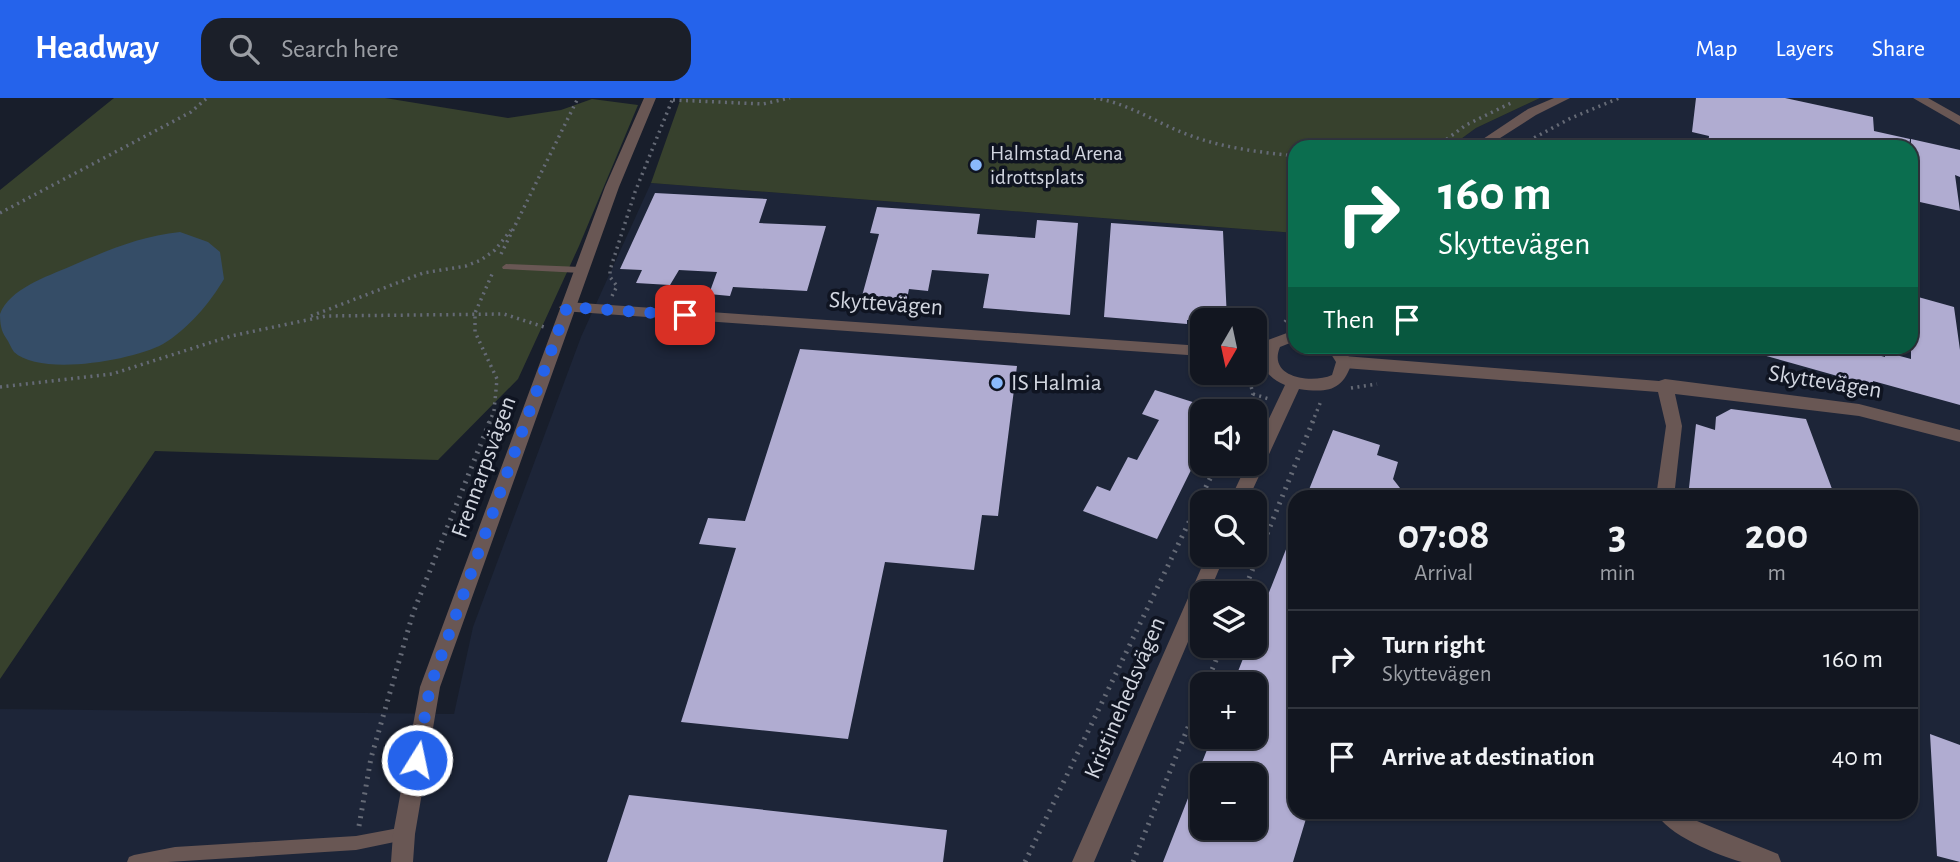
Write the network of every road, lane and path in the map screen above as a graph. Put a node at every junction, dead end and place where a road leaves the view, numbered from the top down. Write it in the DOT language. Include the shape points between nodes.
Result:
graph roads {
  1 [pos="206,98"];
  2 [pos="578,98"];
  3 [pos="790,98"];
  4 [pos="1094,98"];
  5 [pos="1523,98"];
  6 [pos="1564,98"];
  7 [pos="1619,98"];
  8 [pos="1919,98"];
  9 [pos="649,99"];
  10 [pos="673,99"];
  11 [pos="1960,121"];
  12 [pos="1446,140"];
  13 [pos="1487,140"];
  14 [pos="1529,140"];
  15 [pos="1288,155"];
  16 [pos="0,213"];
  17 [pos="515,226"];
  18 [pos="500,257"];
  19 [pos="495,267"];
  20 [pos="506,267"];
  21 [pos="581,270"];
  22 [pos="567,307"];
  23 [pos="606,309"];
  24 [pos="475,313"];
  25 [pos="304,319"];
  26 [pos="559,328"];
  27 [pos="1288,338"];
  28 [pos="1190,350"];
  29 [pos="1267,351"];
  30 [pos="1339,354"];
  31 [pos="1267,362"];
  32 [pos="1344,362"];
  33 [pos="1379,365"];
  34 [pos="1294,383"];
  35 [pos="1665,385"];
  36 [pos="0,387"];
  37 [pos="1344,390"];
  38 [pos="1326,397"];
  39 [pos="1960,436"];
  40 [pos="1211,476"];
  41 [pos="1244,490"];
  42 [pos="1666,490"];
  43 [pos="1211,567"];
  44 [pos="1248,581"];
  45 [pos="1190,722"];
  46 [pos="1676,819"];
  47 [pos="404,834"];
  48 [pos="356,843"];
  49 [pos="134,862"];
  50 [pos="402,862"];
  51 [pos="1025,862"];
  52 [pos="1083,862"];
  53 [pos="1133,862"];
  54 [pos="1770,862"];
  1 -- 16 [label="path" via="191,112"];
  2 -- 17 [label="path"];
  3 -- 10 [label="path" via="763,104"];
  4 -- 15 [label="path" via="1126,103 1172,128 1211,142"];
  5 -- 12 [label="path"];
  6 -- 13 [label="street"];
  7 -- 14 [label="path"];
  8 -- 11 [label="street"];
  9 -- 10 [label="path"];
  9 -- 21 [label="street, Frennarpsvägen"];
  10 -- 23 [label="path" via="635,192 610,270 617,286"];
  17 -- 18 [label="path"];
  17 -- 25 [label="path" via="481,260 423,273"];
  19 -- 24 [label="path"];
  20 -- 21 [label="lane"];
  21 -- 22 [label="street, Frennarpsvägen"];
  22 -- 23 [label="street, Skyttevägen"];
  22 -- 26 [label="street, Frennarpsvägen"];
  23 -- 28 [label="street, Skyttevägen"];
  24 -- 25 [label="path"];
  24 -- 26 [label="path" via="503,314 528,325"];
  24 -- 48 [label="path" via="475,332 497,379 494,411 413,614 371,758"];
  25 -- 36 [label="path" via="231,336 112,374"];
  26 -- 47 [label="street, Frennarpsvägen" via="430,687"];
  27 -- 29 [label="street"];
  30 -- 32 [label="street"];
  31 -- 34 [label="street"];
  32 -- 33 [label="street, Skyttevägen"];
  32 -- 34 [label="street" via="1341,375 1328,384"];
  33 -- 35 [label="street, Skyttevägen"];
  33 -- 37 [label="path" via="1385,384"];
  34 -- 41 [label="street"];
  35 -- 39 [label="street, Skyttevägen" via="1859,410"];
  35 -- 42 [label="street" via="1674,426"];
  38 -- 44 [label="path" via="1316,411"];
  40 -- 51 [label="path"];
  43 -- 52 [label="street, Kristinehedsvägen"];
  45 -- 53 [label="path"];
  46 -- 54 [label="street" via="1689,829"];
  47 -- 48 [label="lane"];
  47 -- 50 [label="street, Frennarpsvägen"];
  48 -- 49 [label="lane" via="175,853"];
}
